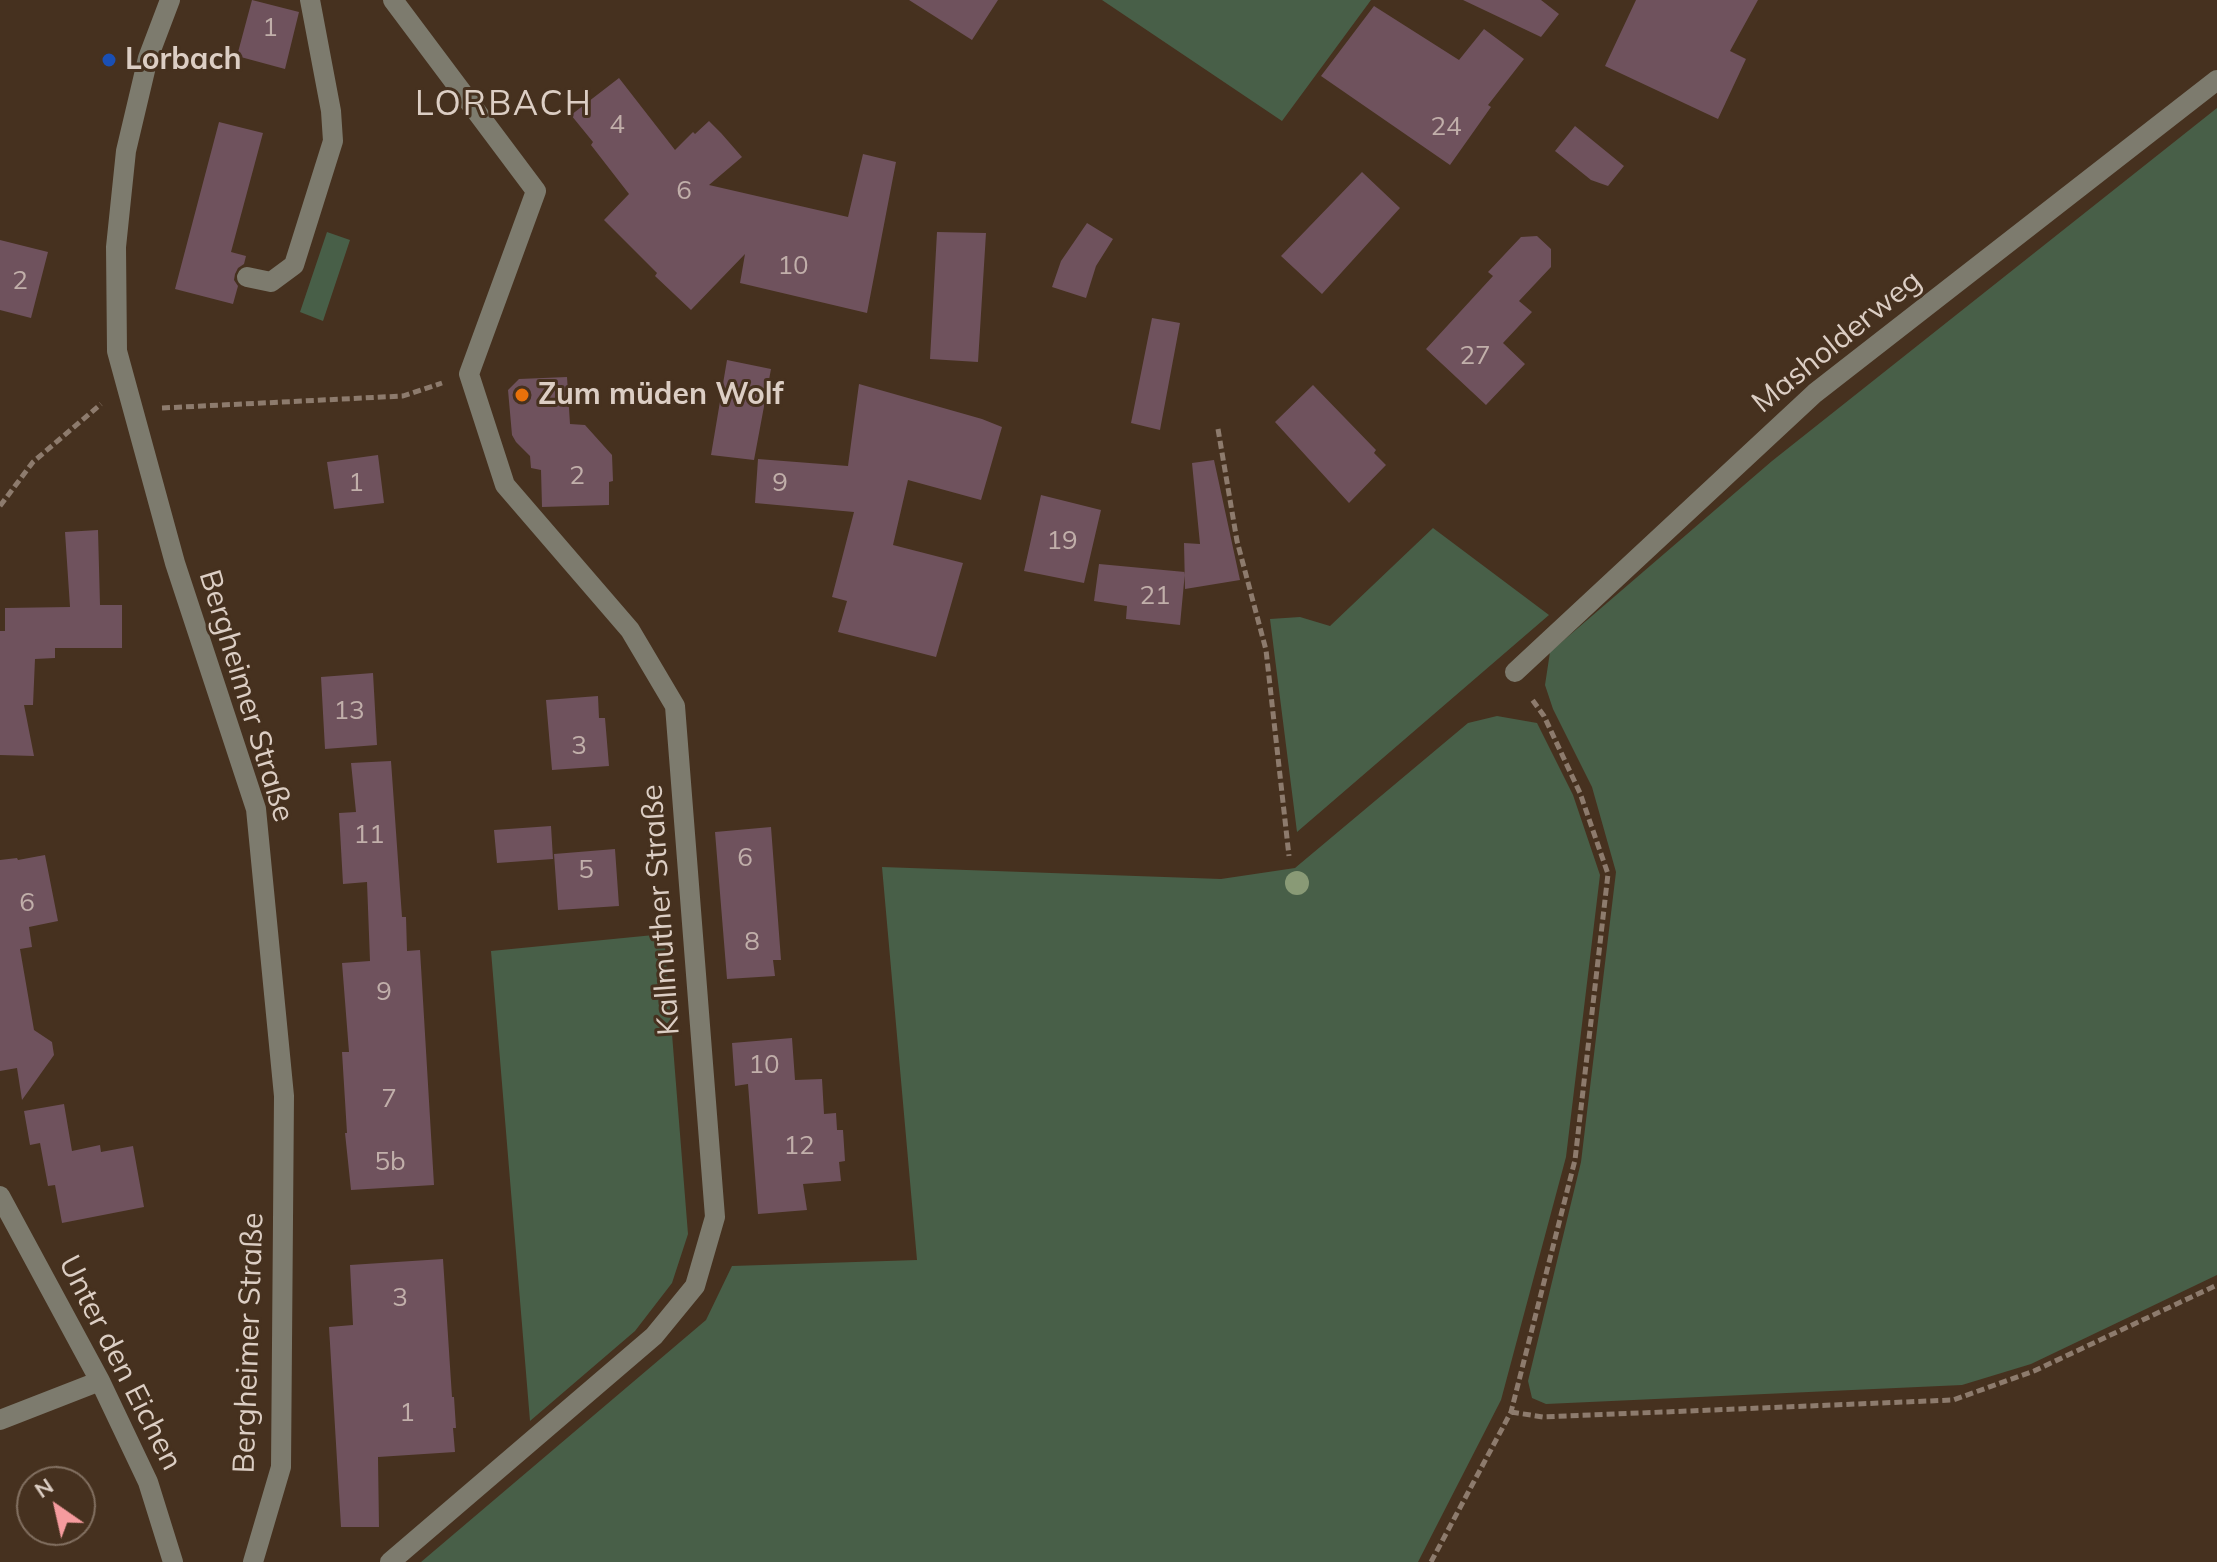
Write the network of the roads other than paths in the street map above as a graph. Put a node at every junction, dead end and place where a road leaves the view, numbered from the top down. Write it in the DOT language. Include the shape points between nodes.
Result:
graph roads {
  1 [pos="170,0"];
  2 [pos="310,0"];
  3 [pos="393,0"];
  4 [pos="2217,80"];
  5 [pos="247,277"];
  6 [pos="1515,672"];
  7 [pos="0,1196"];
  8 [pos="100,1381"];
  9 [pos="0,1420"];
  10 [pos="173,1562"];
  11 [pos="253,1562"];
  12 [pos="390,1562"];
  1 -- 11 [label="street, Bergheimer Straße" via="148,58 126,151 116,247 117,351 175,563 256,809 284,1096 281,1467"];
  2 -- 5 [label="street" via="333,141 294,265 271,282"];
  3 -- 12 [label="street, Kallmuther Straße" via="536,191 469,374 505,485 630,630 675,706 715,1217 695,1286 654,1336"];
  4 -- 6 [label="street, Masholderweg" via="1815,393"];
  7 -- 8 [label="street, Unter den Eichen"];
  8 -- 9 [label="street"];
  8 -- 10 [label="street, Unter den Eichen" via="148,1482"];
}
